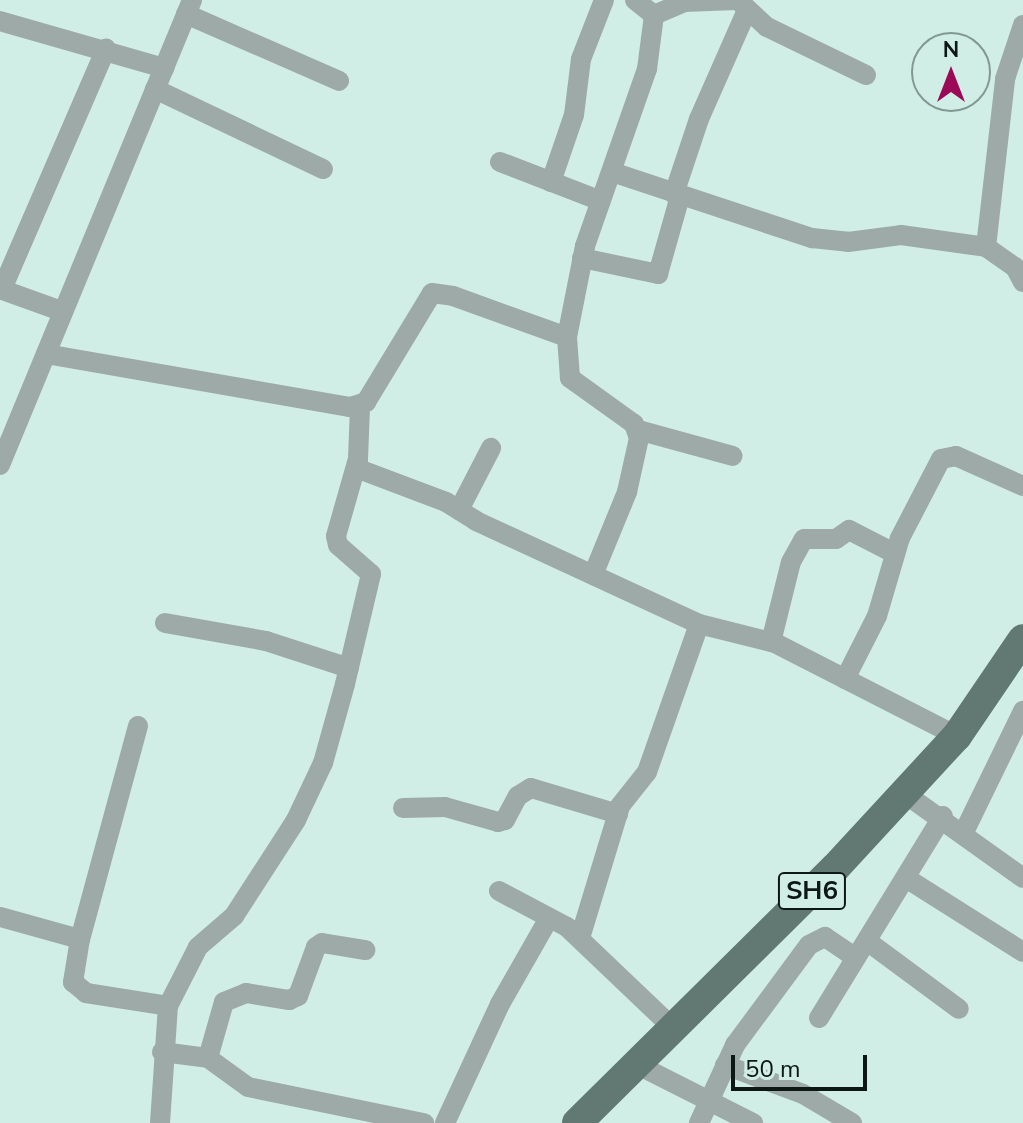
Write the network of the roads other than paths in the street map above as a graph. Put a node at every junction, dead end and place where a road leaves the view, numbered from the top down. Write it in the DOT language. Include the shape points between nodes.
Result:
graph roads {
  1 [pos="604,0"];
  2 [pos="635,0"];
  3 [pos="741,3"];
  4 [pos="189,7"];
  5 [pos="654,15"];
  6 [pos="0,21"];
  7 [pos="1023,25"];
  8 [pos="106,49"];
  9 [pos="164,68"];
  10 [pos="866,75"];
  11 [pos="339,81"];
  12 [pos="155,89"];
  13 [pos="500,162"];
  14 [pos="323,169"];
  15 [pos="612,172"];
  16 [pos="551,182"];
  17 [pos="677,195"];
  18 [pos="601,201"];
  19 [pos="986,247"];
  20 [pos="582,258"];
  21 [pos="1023,282"];
  22 [pos="1,289"];
  23 [pos="61,311"];
  24 [pos="567,337"];
  25 [pos="46,354"];
  26 [pos="360,406"];
  27 [pos="10,413"];
  28 [pos="638,430"];
  29 [pos="491,448"];
  30 [pos="733,456"];
  31 [pos="0,465"];
  32 [pos="356,468"];
  33 [pos="1023,486"];
  34 [pos="459,510"];
  35 [pos="894,553"];
  36 [pos="593,575"];
  37 [pos="165,623"];
  38 [pos="699,624"];
  39 [pos="1023,639"];
  40 [pos="771,642"];
  41 [pos="349,668"];
  42 [pos="845,679"];
  43 [pos="1023,711"];
  44 [pos="138,726"];
  45 [pos="957,736"];
  46 [pos="904,793"];
  47 [pos="403,808"];
  48 [pos="618,814"];
  49 [pos="943,816"];
  50 [pos="964,832"];
  51 [pos="906,878"];
  52 [pos="1023,878"];
  53 [pos="499,891"];
  54 [pos="0,917"];
  55 [pos="549,918"];
  56 [pos="580,938"];
  57 [pos="80,939"];
  58 [pos="861,949"];
  59 [pos="365,950"];
  60 [pos="1023,952"];
  61 [pos="168,1006"];
  62 [pos="959,1009"];
  63 [pos="819,1018"];
  64 [pos="675,1030"];
  65 [pos="162,1052"];
  66 [pos="208,1058"];
  67 [pos="638,1065"];
  68 [pos="725,1065"];
  69 [pos="709,1100"];
  70 [pos="160,1123"];
  71 [pos="424,1123"];
  72 [pos="445,1123"];
  73 [pos="577,1123"];
  74 [pos="699,1123"];
  75 [pos="753,1123"];
  76 [pos="852,1123"];
  1 -- 16 [label="street" via="581,59 574,115"];
  2 -- 5 [label="street"];
  3 -- 5 [label="street" via="684,2"];
  3 -- 10 [label="street" via="767,27"];
  3 -- 17 [label="street"];
  4 -- 9 [label="street"];
  4 -- 11 [label="street"];
  5 -- 15 [label="street" via="647,69"];
  6 -- 8 [label="street"];
  7 -- 19 [label="street" via="1005,79"];
  8 -- 9 [label="street"];
  8 -- 22 [label="street"];
  9 -- 12 [label="street"];
  12 -- 14 [label="street"];
  12 -- 23 [label="street"];
  13 -- 16 [label="street"];
  15 -- 17 [label="street"];
  15 -- 18 [label="street"];
  16 -- 18 [label="street"];
  17 -- 19 [label="street" via="830,242 901,235"];
  17 -- 20 [label="street" via="658,274"];
  18 -- 20 [label="street"];
  19 -- 21 [label="street" via="1015,267"];
  20 -- 24 [label="street"];
  22 -- 23 [label="street"];
  23 -- 25 [label="street"];
  24 -- 26 [label="street" via="432,293"];
  24 -- 28 [label="street" via="570,378"];
  25 -- 26 [label="street"];
  25 -- 27 [label="street"];
  26 -- 32 [label="street"];
  27 -- 31 [label="street"];
  28 -- 30 [label="street"];
  28 -- 36 [label="street" via="627,492"];
  29 -- 34 [label="street"];
  32 -- 34 [label="street"];
  32 -- 41 [label="street" via="338,545 371,574"];
  33 -- 35 [label="street" via="956,456 941,459"];
  34 -- 36 [label="street"];
  35 -- 40 [label="street" via="849,530 836,539 804,539 791,562"];
  35 -- 42 [label="street" via="877,616"];
  36 -- 38 [label="street"];
  37 -- 41 [label="street" via="266,641"];
  38 -- 40 [label="street"];
  38 -- 48 [label="street" via="647,772 625,795"];
  39 -- 45 [label="main road, SH6"];
  40 -- 42 [label="street"];
  41 -- 61 [label="street" via="323,763 296,820 234,916 198,947"];
  42 -- 45 [label="street"];
  43 -- 50 [label="street"];
  44 -- 57 [label="street"];
  45 -- 46 [label="main road, SH6"];
  46 -- 49 [label="street"];
  46 -- 64 [label="main road, SH6"];
  47 -- 48 [label="street" via="445,807 498,822 505,820 523,790 531,788"];
  48 -- 56 [label="street"];
  49 -- 50 [label="street"];
  49 -- 51 [label="street"];
  50 -- 52 [label="street"];
  51 -- 58 [label="street"];
  51 -- 60 [label="street"];
  53 -- 55 [label="street"];
  54 -- 57 [label="street"];
  55 -- 56 [label="street"];
  55 -- 72 [label="street" via="500,1004"];
  56 -- 64 [label="street"];
  57 -- 61 [label="street" via="73,972 78,989"];
  58 -- 62 [label="street"];
  58 -- 63 [label="street"];
  58 -- 68 [label="street" via="818,938 745,1030"];
  59 -- 66 [label="street" via="322,943 298,996 289,1000 246,993 224,1002"];
  61 -- 65 [label="street"];
  64 -- 67 [label="main road, SH6"];
  65 -- 66 [label="street"];
  65 -- 70 [label="street" via="165,1096"];
  66 -- 71 [label="street" via="248,1087"];
  67 -- 69 [label="street"];
  67 -- 73 [label="main road, SH6"];
  68 -- 69 [label="street"];
  68 -- 76 [label="street" via="803,1094"];
  69 -- 74 [label="street"];
  69 -- 75 [label="street"];
}
